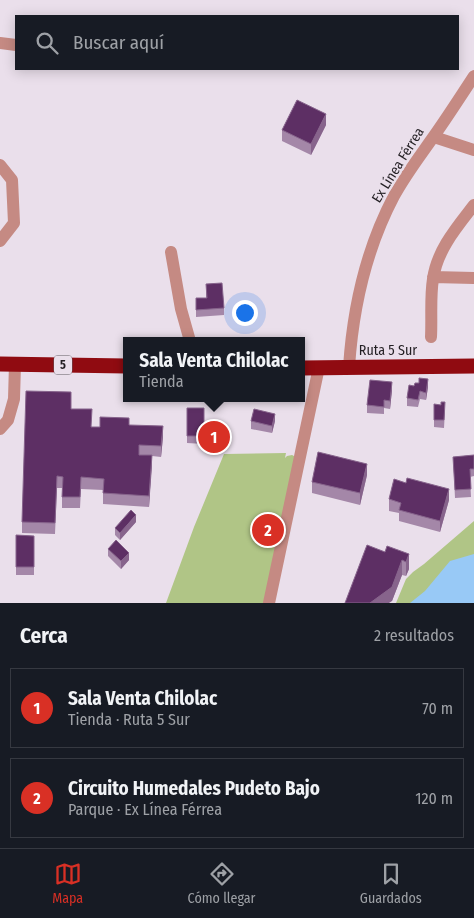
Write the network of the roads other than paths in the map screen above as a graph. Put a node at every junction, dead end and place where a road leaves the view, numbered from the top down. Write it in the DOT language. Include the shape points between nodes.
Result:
graph roads {
  1 [pos="0,42"];
  2 [pos="15,45"];
  3 [pos="474,76"];
  4 [pos="434,137"];
  5 [pos="474,150"];
  6 [pos="0,165"];
  7 [pos="474,205"];
  8 [pos="0,241"];
  9 [pos="171,252"];
  10 [pos="433,277"];
  11 [pos="474,278"];
  12 [pos="189,337"];
  13 [pos="431,337"];
  14 [pos="7,364"];
  15 [pos="123,366"];
  16 [pos="474,366"];
  17 [pos="319,367"];
  18 [pos="350,367"];
  19 [pos="305,368"];
  20 [pos="0,429"];
  21 [pos="269,603"];
  1 -- 2 [label="street"];
  3 -- 4 [label="street, Ex Línea Férrea"];
  4 -- 5 [label="street"];
  4 -- 18 [label="street, Ex Línea Férrea" via="398,189 375,239 354,314"];
  6 -- 8 [label="street" via="12,180 14,223"];
  7 -- 10 [label="street" via="451,234"];
  9 -- 12 [label="street"];
  10 -- 11 [label="street"];
  10 -- 13 [label="street"];
  14 -- 15 [label="highway, 5"];
  14 -- 20 [label="street" via="14,399 8,420"];
  16 -- 18 [label="highway, Ruta 5 Sur"];
  17 -- 18 [label="highway, Ruta 5 Sur"];
  17 -- 19 [label="highway, Ruta 5 Sur"];
  17 -- 21 [label="street"];
}
